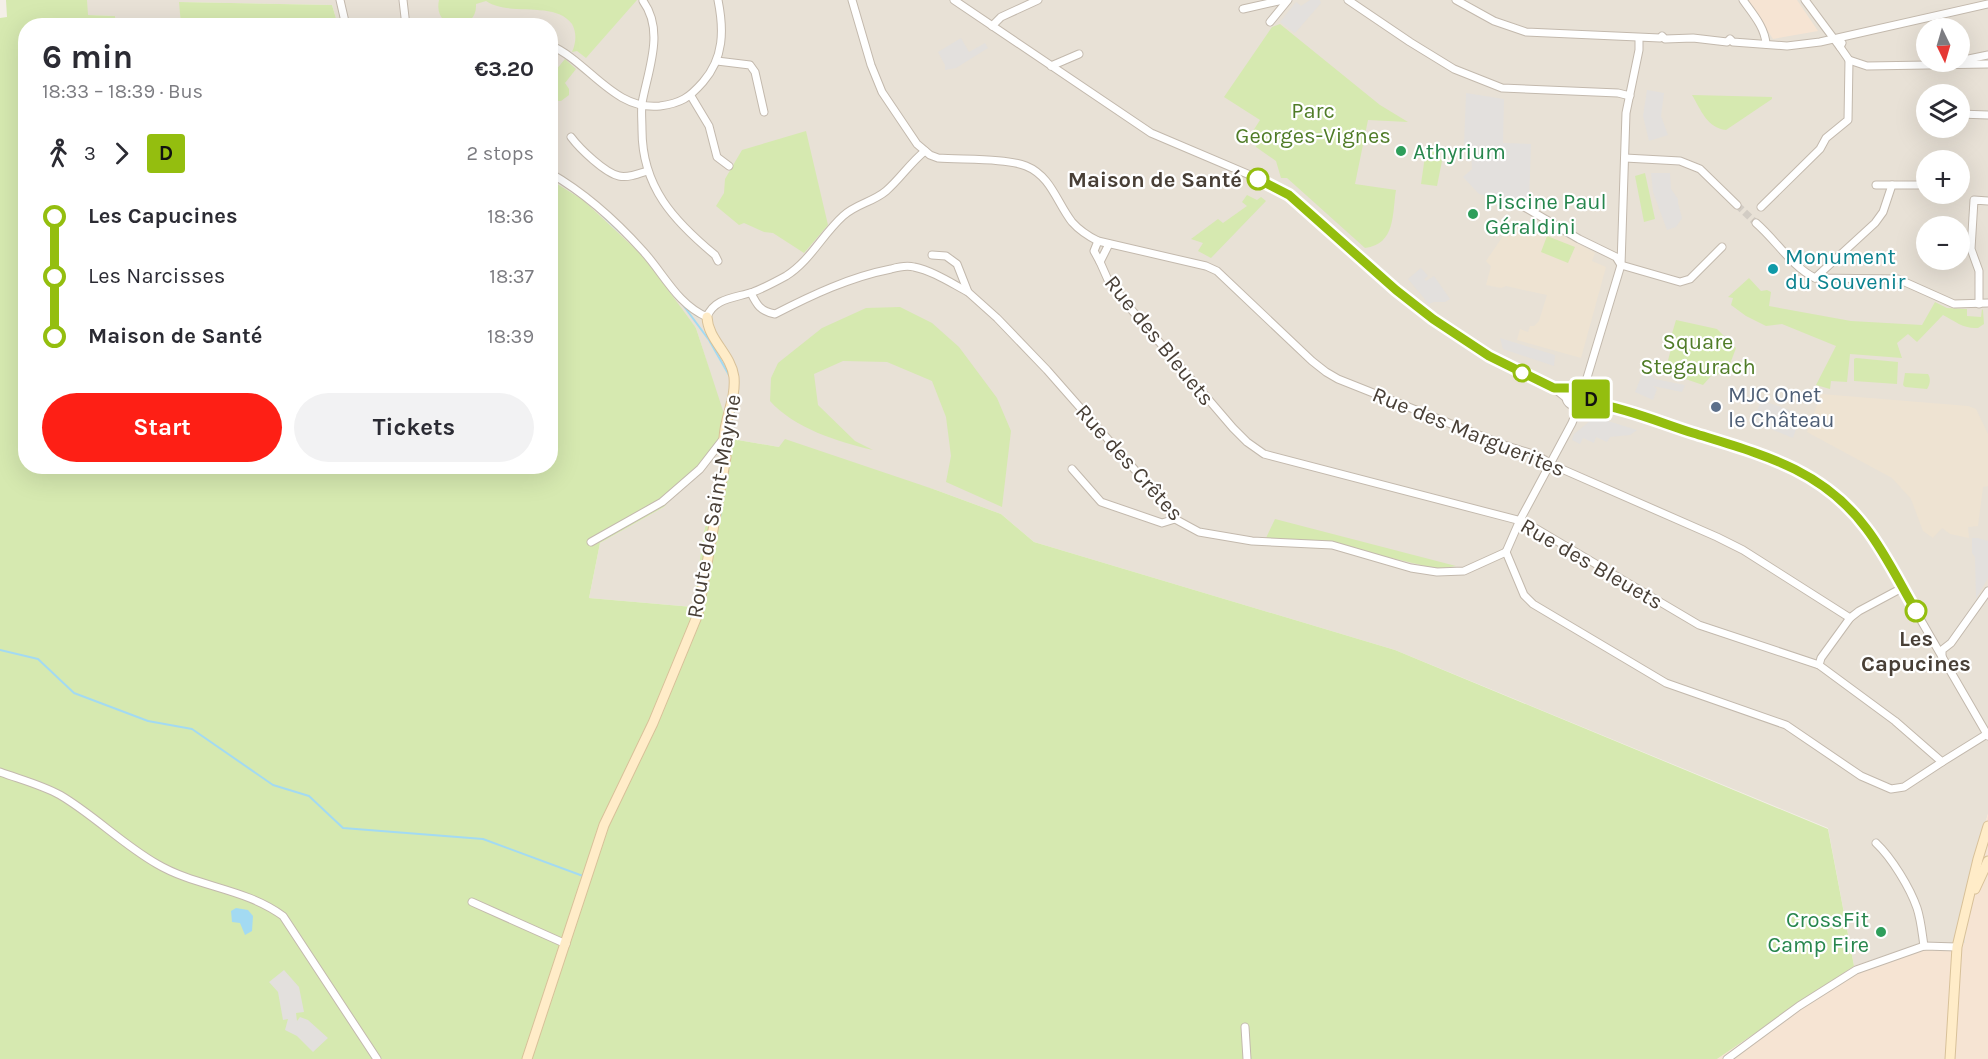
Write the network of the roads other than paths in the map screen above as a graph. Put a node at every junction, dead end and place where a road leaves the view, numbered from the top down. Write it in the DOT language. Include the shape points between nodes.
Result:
graph roads {
  1 [pos="340,0"];
  2 [pos="403,0"];
  3 [pos="718,0"];
  4 [pos="852,0"];
  5 [pos="954,0"];
  6 [pos="1038,0"];
  7 [pos="1283,0"];
  8 [pos="1288,0"];
  9 [pos="1348,0"];
  10 [pos="1455,0"];
  11 [pos="1743,0"];
  12 [pos="1805,0"];
  13 [pos="643,1"];
  14 [pos="1988,4"];
  15 [pos="1243,9"];
  16 [pos="344,18"];
  17 [pos="405,18"];
  18 [pos="1270,22"];
  19 [pos="992,26"];
  20 [pos="1639,38"];
  21 [pos="1843,38"];
  22 [pos="1834,39"];
  23 [pos="1766,44"];
  24 [pos="1840,47"];
  25 [pos="558,50"];
  26 [pos="1079,54"];
  27 [pos="1988,55"];
  28 [pos="1970,59"];
  29 [pos="1849,60"];
  30 [pos="717,61"];
  31 [pos="1970,64"];
  32 [pos="1988,64"];
  33 [pos="1916,65"];
  34 [pos="1051,66"];
  35 [pos="691,96"];
  36 [pos="1630,96"];
  37 [pos="642,106"];
  38 [pos="764,112"];
  39 [pos="1970,115"];
  40 [pos="1988,116"];
  41 [pos="571,137"];
  42 [pos="925,151"];
  43 [pos="1625,158"];
  44 [pos="729,166"];
  45 [pos="647,171"];
  46 [pos="558,177"];
  47 [pos="1876,185"];
  48 [pos="1892,185"];
  49 [pos="1916,185"];
  50 [pos="1988,201"];
  51 [pos="1521,205"];
  52 [pos="1737,205"];
  53 [pos="1761,207"];
  54 [pos="1756,223"];
  55 [pos="1098,241"];
  56 [pos="1108,244"];
  57 [pos="1722,247"];
  58 [pos="932,255"];
  59 [pos="718,261"];
  60 [pos="1100,262"];
  61 [pos="1621,265"];
  62 [pos="1815,278"];
  63 [pos="968,292"];
  64 [pos="751,293"];
  65 [pos="1988,303"];
  66 [pos="1979,304"];
  67 [pos="707,317"];
  68 [pos="1585,379"];
  69 [pos="1572,388"];
  70 [pos="1555,389"];
  71 [pos="1583,392"];
  72 [pos="1565,397"];
  73 [pos="1597,404"];
  74 [pos="1577,405"];
  75 [pos="724,438"];
  76 [pos="1551,463"];
  77 [pos="1072,469"];
  78 [pos="1175,519"];
  79 [pos="1520,520"];
  80 [pos="591,542"];
  81 [pos="1506,552"];
  82 [pos="1902,588"];
  83 [pos="1988,591"];
  84 [pos="1850,618"];
  85 [pos="1942,658"];
  86 [pos="1819,665"];
  87 [pos="1988,735"];
  88 [pos="1941,762"];
  89 [pos="0,772"];
  90 [pos="1988,826"];
  91 [pos="1876,843"];
  92 [pos="1988,861"];
  93 [pos="472,902"];
  94 [pos="1966,907"];
  95 [pos="566,944"];
  96 [pos="1924,946"];
  97 [pos="1957,947"];
  98 [pos="1245,1027"];
  99 [pos="377,1059"];
  100 [pos="527,1059"];
  101 [pos="1247,1059"];
  102 [pos="1727,1059"];
  103 [pos="1950,1059"];
  1 -- 16 [label="street"];
  2 -- 17 [label="street"];
  3 -- 30 [label="street" via="722,40"];
  4 -- 42 [label="street" via="882,92"];
  5 -- 19 [label="street"];
  6 -- 19 [label="street" via="1009,12"];
  7 -- 15 [label="street"];
  8 -- 18 [label="street"];
  9 -- 36 [label="street" via="1454,69 1502,88"];
  10 -- 20 [label="street" via="1494,21 1526,32"];
  11 -- 23 [label="street" via="1764,32"];
  12 -- 22 [label="street"];
  13 -- 37 [label="street" via="649,10 655,43"];
  14 -- 21 [label="street"];
  19 -- 34 [label="street"];
  20 -- 23 [label="street"];
  20 -- 36 [label="street"];
  21 -- 22 [label="street"];
  21 -- 24 [label="street"];
  22 -- 23 [label="street"];
  22 -- 24 [label="street"];
  24 -- 29 [label="street"];
  25 -- 37 [label="street" via="626,100"];
  26 -- 34 [label="street"];
  27 -- 28 [label="street"];
  29 -- 33 [label="street" via="1867,66"];
  29 -- 53 [label="street" via="1848,120"];
  30 -- 35 [label="street"];
  30 -- 38 [label="street" via="750,65"];
  31 -- 32 [label="street"];
  34 -- 70 [label="street" via="1151,133 1289,195 1433,319 1489,356"];
  35 -- 37 [label="street" via="676,103"];
  35 -- 44 [label="street" via="709,126 717,157"];
  36 -- 43 [label="street"];
  37 -- 45 [label="street"];
  39 -- 40 [label="street"];
  41 -- 45 [label="street" via="610,172 627,176"];
  42 -- 55 [label="street" via="938,158 1003,162 1036,171 1050,185 1072,222"];
  42 -- 64 [label="street" via="885,192 853,207 794,271"];
  43 -- 52 [label="street" via="1680,161 1700,170"];
  43 -- 61 [label="street"];
  45 -- 59 [label="street" via="658,196 678,222"];
  46 -- 67 [label="street" via="597,206 644,251 686,304"];
  47 -- 48 [label="street"];
  48 -- 49 [label="street"];
  48 -- 62 [label="street" via="1884,212 1875,223"];
  50 -- 66 [label="street" via="1974,200 1971,249 1979,270"];
  51 -- 61 [label="street" via="1616,257"];
  54 -- 62 [label="street" via="1796,265"];
  55 -- 56 [label="street, Rue des Marguerites"];
  55 -- 60 [label="street, Rue des Bleuets" via="1094,251"];
  56 -- 60 [label="street, Rue des Bleuets"];
  56 -- 76 [label="street, Rue des Marguerites" via="1217,271 1338,379"];
  57 -- 61 [label="street" via="1690,279 1680,282"];
  58 -- 63 [label="street, Rue des Crêtes" via="946,256 957,264"];
  60 -- 79 [label="street, Rue des Bleuets" via="1130,309 1233,428 1264,454"];
  61 -- 68 [label="street"];
  62 -- 66 [label="street" via="1898,279 1954,304"];
  63 -- 64 [label="street, Rue des Crêtes" via="914,266 905,266 848,280 775,314 758,308"];
  63 -- 78 [label="street, Rue des Crêtes" via="1047,370"];
  64 -- 67 [label="street" via="720,302"];
  65 -- 66 [label="street"];
  67 -- 75 [label="street, Route de Saint-Mayme" via="707,327 730,362 733,374 734,399"];
  68 -- 69 [label="street"];
  68 -- 71 [label="street"];
  69 -- 70 [label="street"];
  69 -- 71 [label="street"];
  69 -- 72 [label="street"];
  70 -- 72 [label="street"];
  71 -- 73 [label="street"];
  71 -- 74 [label="street" via="1584,400"];
  72 -- 74 [label="street" via="1568,404"];
  73 -- 74 [label="street"];
  73 -- 82 [label="street" via="1767,456 1805,473 1857,516"];
  74 -- 76 [label="street"];
  75 -- 80 [label="street" via="700,469 662,502"];
  75 -- 95 [label="street, Route de Saint-Mayme" via="726,457 698,614 653,723 604,825"];
  76 -- 79 [label="street"];
  76 -- 84 [label="street, Rue des Marguerites" via="1743,550"];
  77 -- 78 [label="street" via="1101,502 1162,524"];
  78 -- 81 [label="street, Rue des Crêtes" via="1199,532 1252,541 1332,545 1437,572 1464,571"];
  79 -- 81 [label="street"];
  79 -- 86 [label="street, Rue des Bleuets" via="1699,625"];
  81 -- 88 [label="street" via="1524,594 1533,604 1666,683 1786,725 1861,776 1891,789 1904,787"];
  82 -- 84 [label="street"];
  82 -- 85 [label="street"];
  83 -- 85 [label="street" via="1942,650"];
  84 -- 86 [label="street"];
  85 -- 87 [label="street"];
  86 -- 88 [label="street, Rue des Bleuets"];
  87 -- 88 [label="street"];
  89 -- 99 [label="street" via="58,794 156,864 269,905 283,915"];
  90 -- 94 [label="street"];
  91 -- 96 [label="street" via="1911,894"];
  92 -- 94 [label="street"];
  93 -- 95 [label="street"];
  94 -- 97 [label="street"];
  95 -- 100 [label="street, Route de Saint-Mayme"];
  96 -- 97 [label="street"];
  96 -- 102 [label="street" via="1856,970"];
  97 -- 103 [label="street"];
  98 -- 101 [label="street"];
}
